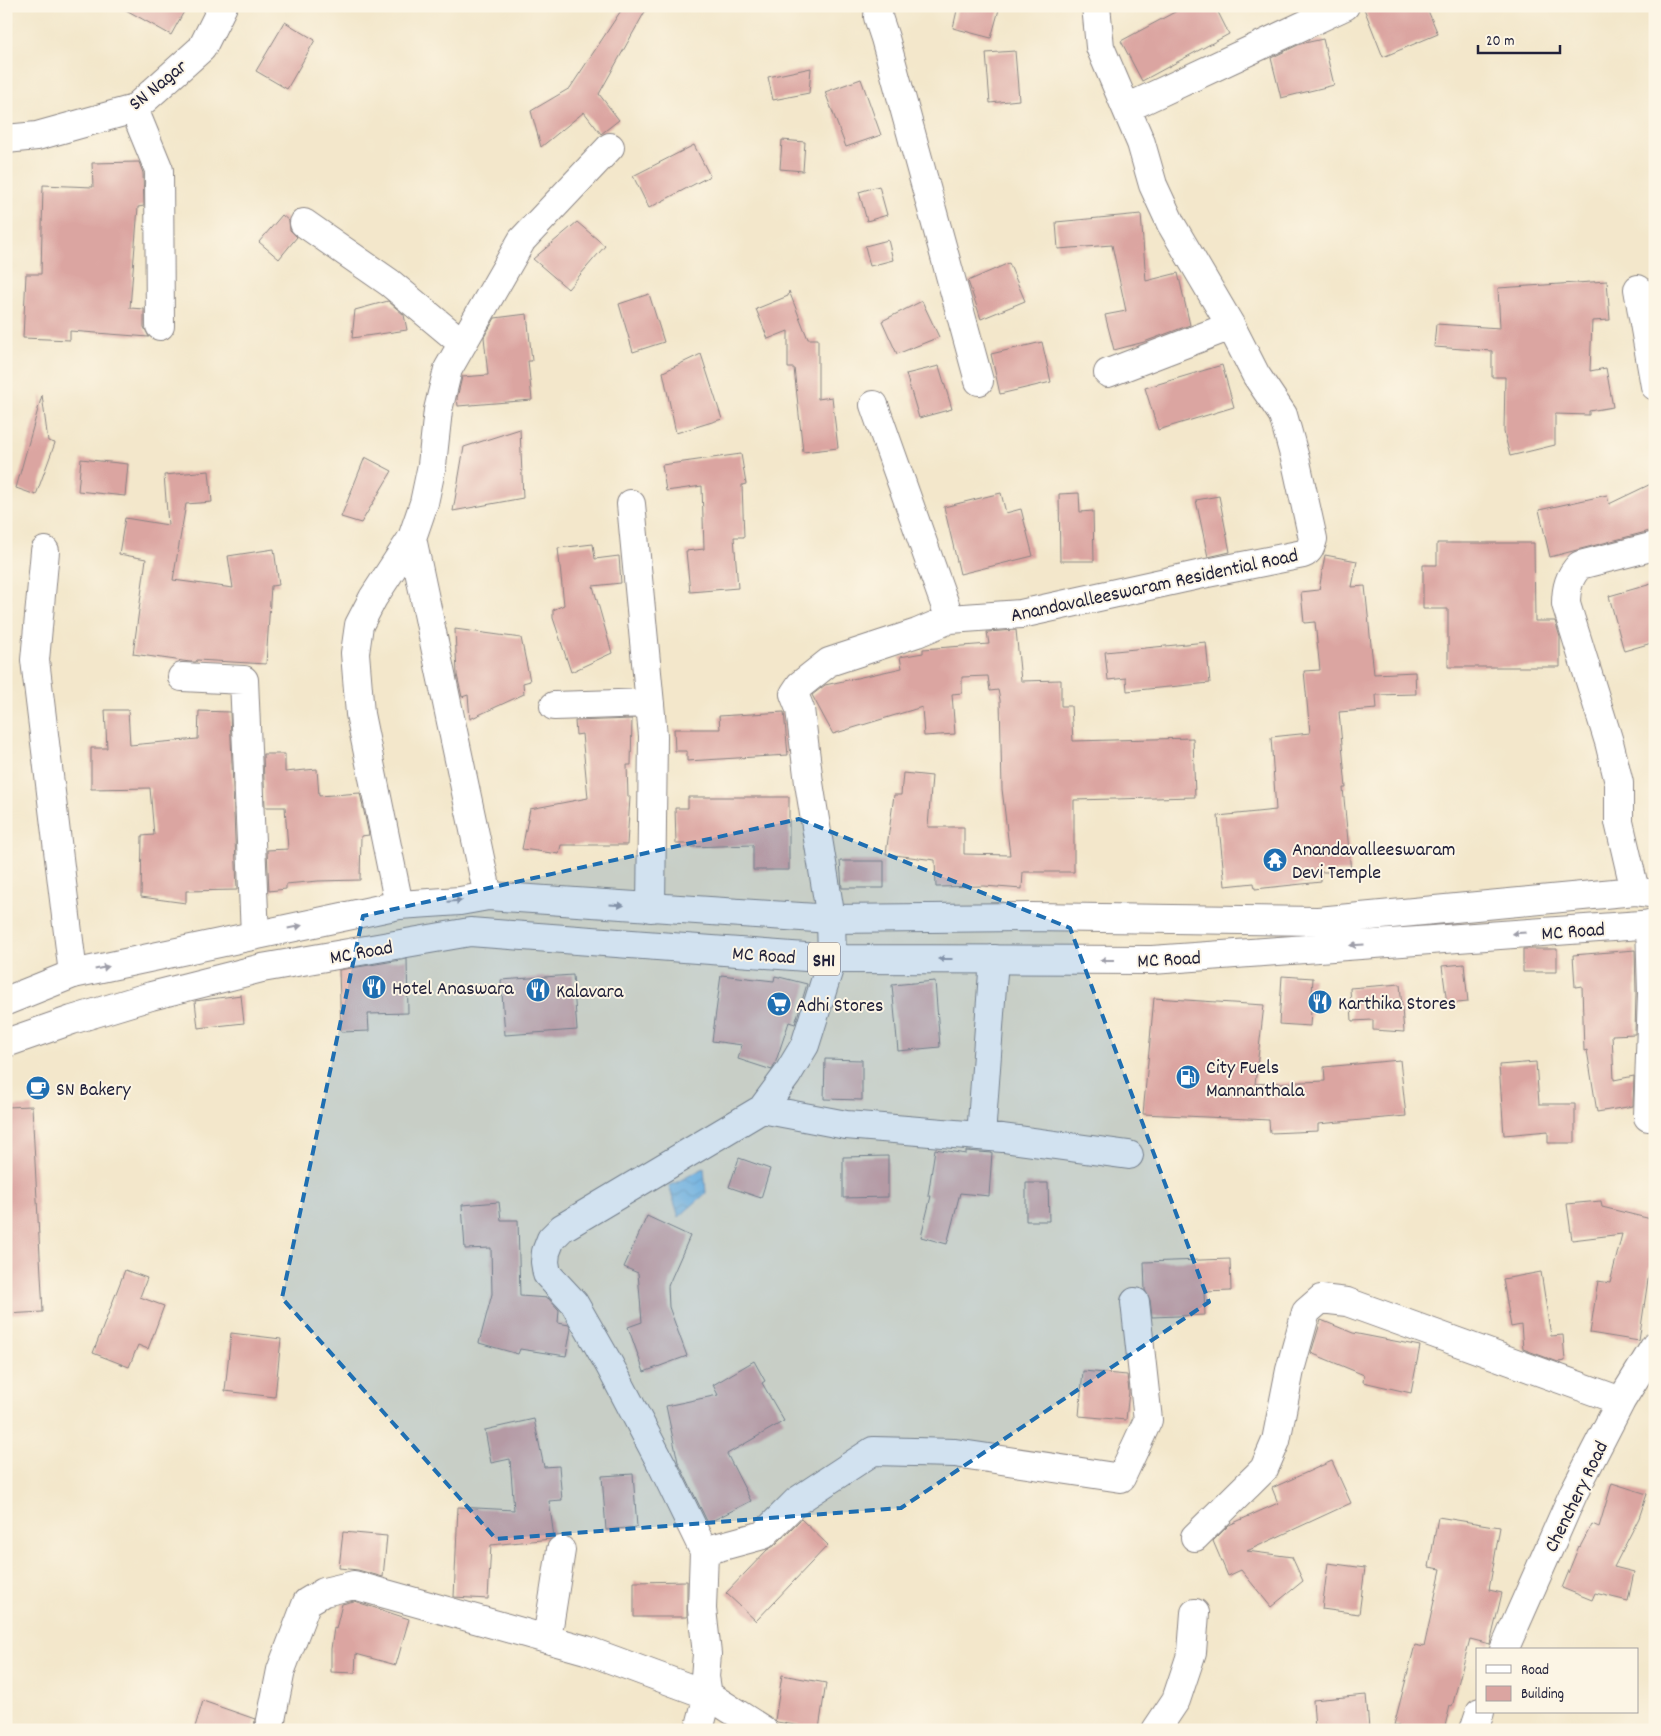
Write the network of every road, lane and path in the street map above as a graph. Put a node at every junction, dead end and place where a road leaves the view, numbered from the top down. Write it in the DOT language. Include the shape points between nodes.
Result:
graph roads {
  1 [pos="223,6"];
  2 [pos="879,6"];
  3 [pos="1096,6"];
  4 [pos="1345,6"];
  5 [pos="1127,108"];
  6 [pos="134,109"];
  7 [pos="6,139"];
  8 [pos="610,147"];
  9 [pos="304,223"];
  10 [pos="1638,289"];
  11 [pos="160,326"];
  12 [pos="1231,326"];
  13 [pos="462,343"];
  14 [pos="1108,373"];
  15 [pos="979,381"];
  16 [pos="1655,386"];
  17 [pos="874,405"];
  18 [pos="631,504"];
  19 [pos="412,538"];
  20 [pos="1655,546"];
  21 [pos="45,551"];
  22 [pos="950,619"];
  23 [pos="182,677"];
  24 [pos="650,703"];
  25 [pos="554,706"];
  26 [pos="1645,892"];
  27 [pos="488,896"];
  28 [pos="399,905"];
  29 [pos="651,908"];
  30 [pos="831,919"];
  31 [pos="1652,924"];
  32 [pos="255,936"];
  33 [pos="832,959"];
  34 [pos="994,959"];
  35 [pos="262,968"];
  36 [pos="73,974"];
  37 [pos="6,1001"];
  38 [pos="6,1043"];
  39 [pos="762,1109"];
  40 [pos="1648,1117"];
  41 [pos="981,1136"];
  42 [pos="1129,1155"];
  43 [pos="1135,1302"];
  44 [pos="1655,1346"];
  45 [pos="1621,1401"];
  46 [pos="1195,1537"];
  47 [pos="561,1550"];
  48 [pos="704,1551"];
  49 [pos="1195,1613"];
  50 [pos="547,1639"];
  51 [pos="1505,1648"];
  52 [pos="708,1695"];
  53 [pos="1479,1714"];
  54 [pos="268,1730"];
  55 [pos="699,1730"];
  56 [pos="763,1730"];
  57 [pos="1156,1730"];
  58 [pos="1474,1730"];
  1 -- 6 [label="street, SN Nagar" via="202,48"];
  2 -- 15 [label="street" via="878,17"];
  3 -- 5 [label="street, Anandavalleeswaram Residential Road" via="1100,47"];
  4 -- 5 [label="street"];
  5 -- 12 [label="street, Anandavalleeswaram Residential Road" via="1170,224"];
  6 -- 7 [label="street, SN Nagar" via="37,136"];
  6 -- 11 [label="street" via="158,170"];
  8 -- 13 [label="street" via="522,240"];
  9 -- 13 [label="street" via="390,283"];
  10 -- 16 [label="street"];
  12 -- 14 [label="street"];
  12 -- 22 [label="street, Anandavalleeswaram Residential Road" via="1256,375 1282,414 1313,539 1307,553 1021,614"];
  13 -- 19 [label="street" via="448,369 424,503"];
  17 -- 22 [label="street"];
  18 -- 24 [label="street"];
  19 -- 27 [label="street"];
  19 -- 28 [label="street" via="359,625 355,654 360,714"];
  20 -- 26 [label="street" via="1580,565 1573,572 1566,593 1566,604 1619,783 1619,822"];
  21 -- 36 [label="street" via="35,660"];
  22 -- 30 [label="street, Anandavalleeswaram Residential Road" via="830,662 800,684 794,694 800,709"];
  23 -- 32 [label="street" via="244,680"];
  24 -- 25 [label="street"];
  24 -- 29 [label="street" via="653,736"];
  26 -- 30 [label="street, MC Road / SH1" via="1318,921 1031,917"];
  28 -- 27 [label="street, MC Road / SH1, one-way"];
  27 -- 29 [label="street, MC Road / SH1, one-way"];
  32 -- 28 [label="street, MC Road / SH1, one-way"];
  29 -- 30 [label="street, MC Road / SH1"];
  30 -- 33 [label="street"];
  31 -- 34 [label="street, MC Road / SH1, one-way" via="1152,960"];
  31 -- 40 [label="street"];
  32 -- 35 [label="street"];
  36 -- 32 [label="street, MC Road / SH1, one-way"];
  34 -- 33 [label="street, MC Road / SH1, one-way"];
  33 -- 35 [label="street, MC Road / SH1" via="470,932"];
  33 -- 39 [label="street" via="805,1045"];
  34 -- 41 [label="street"];
  35 -- 38 [label="street, MC Road / SH1" via="133,1001"];
  36 -- 37 [label="street, MC Road / SH1"];
  39 -- 41 [label="street" via="846,1125"];
  39 -- 48 [label="street" via="562,1228 551,1239 546,1252 547,1274 574,1303 610,1366"];
  41 -- 42 [label="street"];
  43 -- 48 [label="street" via="1148,1420 1121,1478 955,1453 873,1451 797,1501 763,1535"];
  44 -- 45 [label="street, Chenchery Road"];
  45 -- 46 [label="street" via="1347,1302 1321,1298 1306,1312 1276,1441 1264,1469"];
  45 -- 51 [label="street, Chenchery Road" via="1574,1492"];
  47 -- 50 [label="street"];
  48 -- 52 [label="street" via="702,1609"];
  49 -- 57 [label="street" via="1192,1652 1176,1700"];
  50 -- 52 [label="street"];
  50 -- 54 [label="street" via="354,1585 324,1592 307,1602 281,1670"];
  52 -- 55 [label="street"];
  52 -- 56 [label="street"];
  53 -- 58 [label="street"];
}
